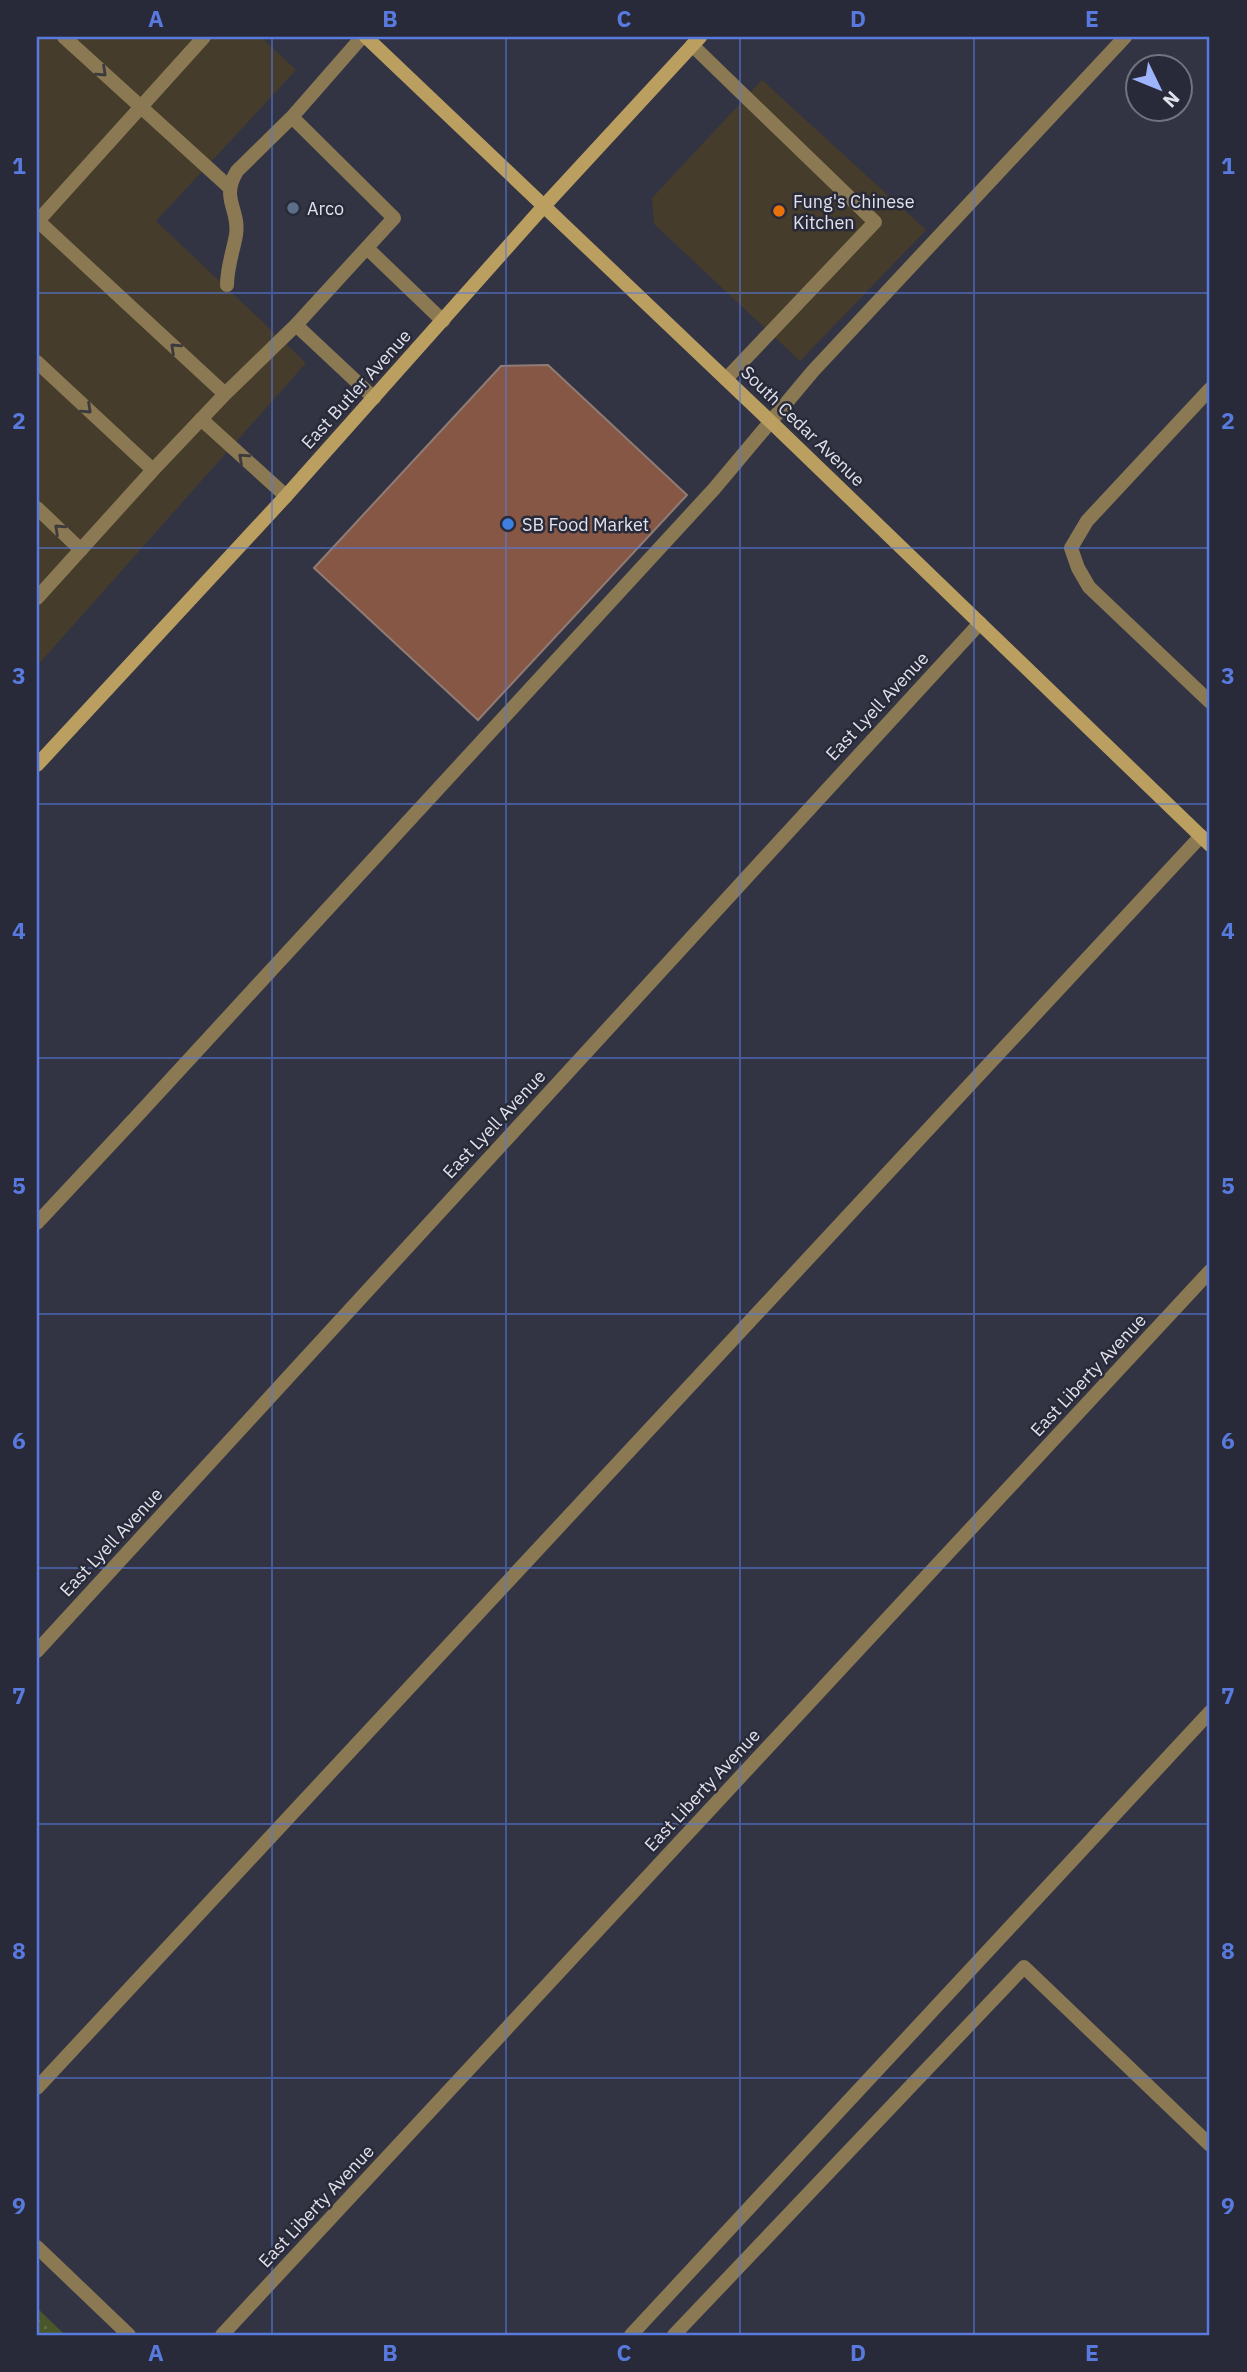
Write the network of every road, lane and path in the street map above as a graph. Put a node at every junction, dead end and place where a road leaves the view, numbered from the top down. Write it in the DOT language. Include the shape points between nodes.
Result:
graph roads {
  1 [pos="64,37"];
  2 [pos="364,37"];
  3 [pos="1125,37"];
  4 [pos="198,39"];
  5 [pos="696,41"];
  6 [pos="140,107"];
  7 [pos="292,117"];
  8 [pos="229,187"];
  9 [pos="544,206"];
  10 [pos="37,221"];
  11 [pos="367,248"];
  12 [pos="227,285"];
  13 [pos="443,321"];
  14 [pos="296,325"];
  15 [pos="37,362"];
  16 [pos="726,379"];
  17 [pos="1210,389"];
  18 [pos="225,394"];
  19 [pos="374,398"];
  20 [pos="201,419"];
  21 [pos="770,421"];
  22 [pos="153,470"];
  23 [pos="286,496"];
  24 [pos="37,508"];
  25 [pos="82,550"];
  26 [pos="37,598"];
  27 [pos="980,623"];
  28 [pos="1210,702"];
  29 [pos="37,765"];
  30 [pos="1206,841"];
  31 [pos="37,1223"];
  32 [pos="1210,1271"];
  33 [pos="37,1651"];
  34 [pos="1210,1712"];
  35 [pos="37,2088"];
  36 [pos="1210,2146"];
  37 [pos="37,2247"];
  38 [pos="129,2335"];
  39 [pos="222,2335"];
  40 [pos="631,2335"];
  41 [pos="674,2335"];
  1 -- 6 [label="street, one-way"];
  2 -- 7 [label="street"];
  2 -- 9 [label="main road, South Cedar Avenue"];
  3 -- 21 [label="street"];
  4 -- 6 [label="street"];
  5 -- 9 [label="main road, East Butler Avenue"];
  5 -- 16 [label="street" via="875,222"];
  6 -- 8 [label="street"];
  6 -- 10 [label="street"];
  7 -- 8 [label="street" via="237,171"];
  7 -- 11 [label="street" via="394,218"];
  8 -- 12 [label="street" via="237,224"];
  9 -- 13 [label="main road, East Butler Avenue"];
  9 -- 16 [label="main road, South Cedar Avenue"];
  18 -- 10 [label="street, one-way"];
  11 -- 13 [label="street"];
  11 -- 14 [label="street"];
  13 -- 19 [label="main road, East Butler Avenue"];
  14 -- 18 [label="street"];
  14 -- 19 [label="street"];
  15 -- 22 [label="street, one-way"];
  16 -- 21 [label="main road, South Cedar Avenue"];
  17 -- 28 [label="street" via="1087,521 1071,548 1089,587"];
  18 -- 20 [label="street"];
  19 -- 23 [label="main road, East Butler Avenue"];
  20 -- 22 [label="street"];
  23 -- 20 [label="street, one-way"];
  21 -- 27 [label="main road, South Cedar Avenue"];
  21 -- 31 [label="street" via="714,489"];
  22 -- 25 [label="street"];
  23 -- 29 [label="main road, East Butler Avenue"];
  25 -- 24 [label="street, one-way"];
  25 -- 26 [label="street"];
  27 -- 30 [label="main road, South Cedar Avenue"];
  27 -- 33 [label="street, East Lyell Avenue"];
  30 -- 35 [label="street"];
  32 -- 39 [label="street, East Liberty Avenue"];
  34 -- 40 [label="street"];
  36 -- 41 [label="street" via="1024,1967"];
  37 -- 38 [label="street"];
}
